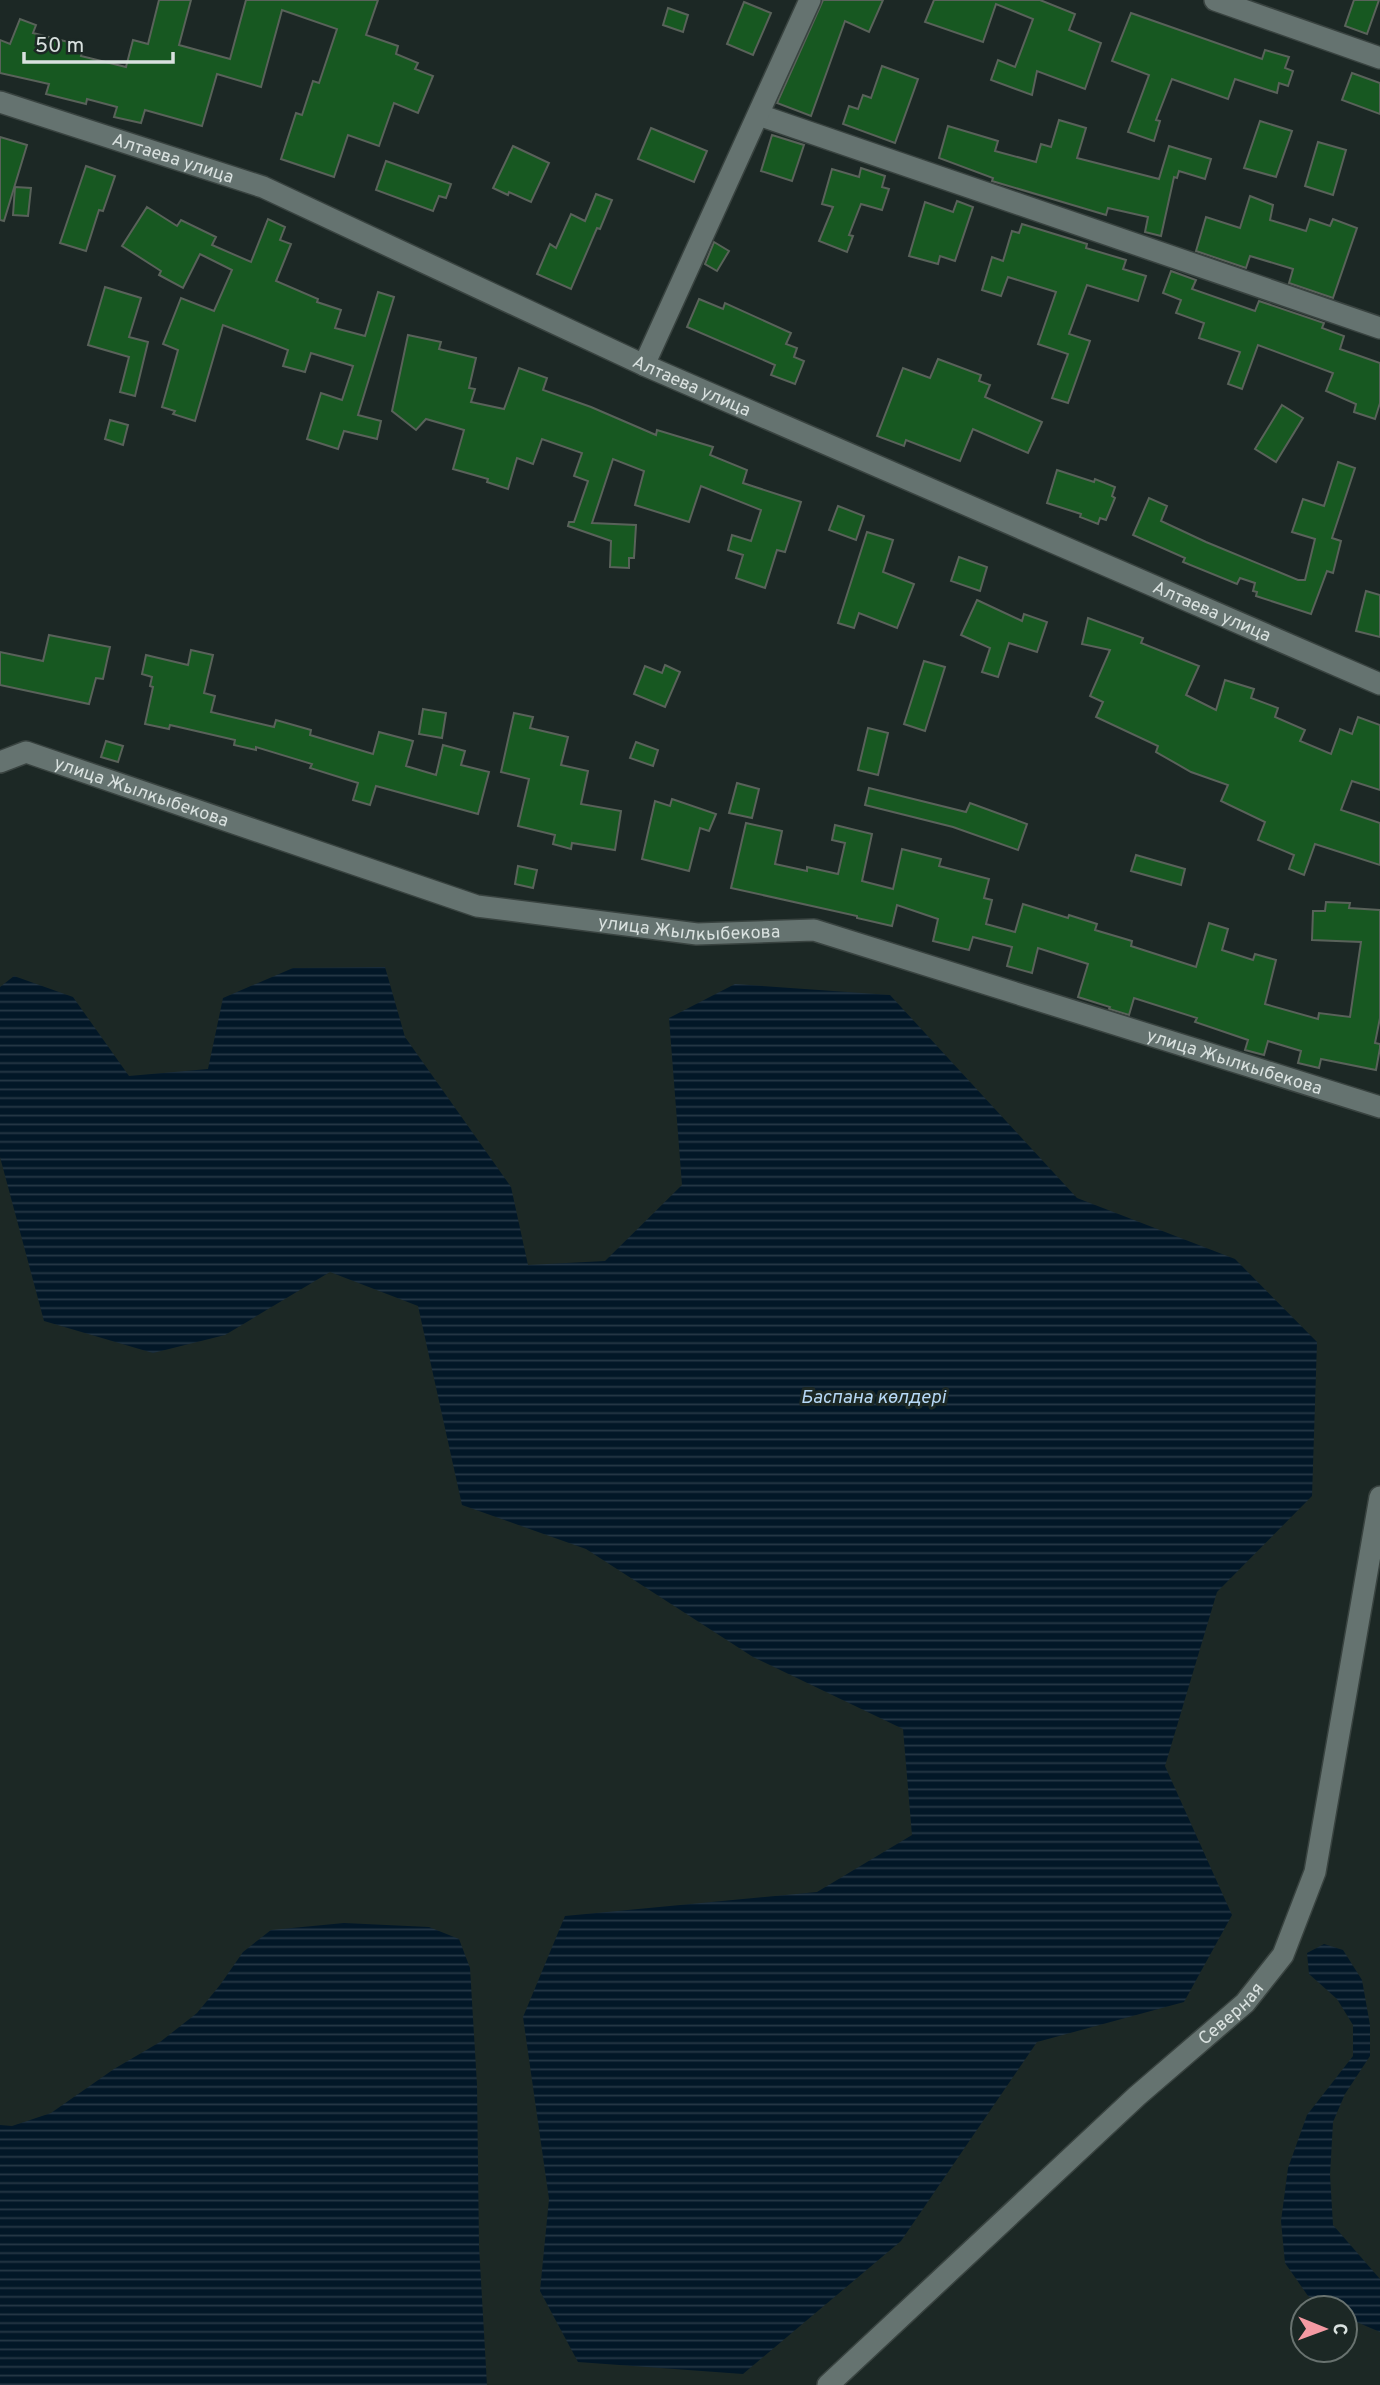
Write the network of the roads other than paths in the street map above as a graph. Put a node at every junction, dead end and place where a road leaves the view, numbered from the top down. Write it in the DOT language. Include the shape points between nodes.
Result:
graph roads {
  1 [pos="810,0"];
  2 [pos="1215,0"];
  3 [pos="1380,58"];
  4 [pos="0,102"];
  5 [pos="759,115"];
  6 [pos="1380,328"];
  7 [pos="644,365"];
  8 [pos="1380,684"];
  9 [pos="0,762"];
  10 [pos="1380,1107"];
  11 [pos="1380,1497"];
  12 [pos="828,2385"];
  1 -- 5 [label="street"];
  2 -- 3 [label="street"];
  4 -- 7 [label="street, Алтаева улица" via="263,187"];
  5 -- 6 [label="street"];
  5 -- 7 [label="street"];
  7 -- 8 [label="street, Алтаева улица"];
  9 -- 10 [label="street, улица Жылкыбекова" via="26,752 477,906 698,934 814,930"];
  11 -- 12 [label="street, Северная" via="1315,1872 1283,1955 1245,2003 1137,2096"];
}
